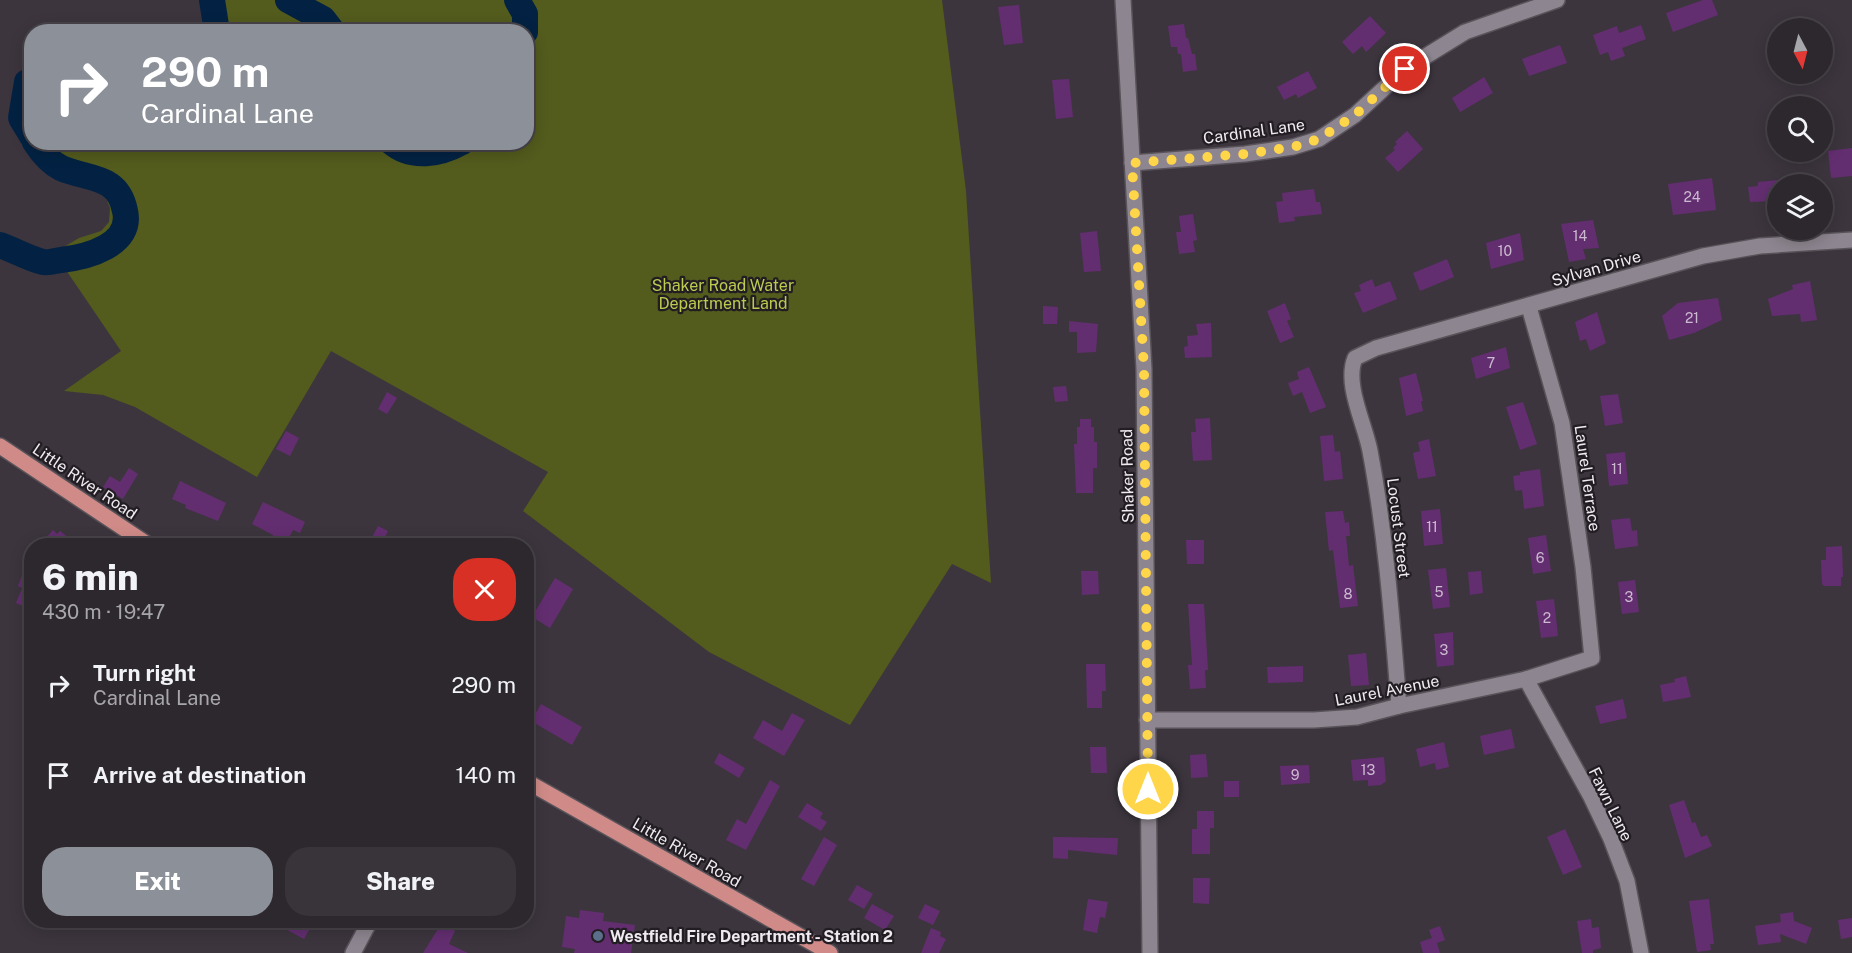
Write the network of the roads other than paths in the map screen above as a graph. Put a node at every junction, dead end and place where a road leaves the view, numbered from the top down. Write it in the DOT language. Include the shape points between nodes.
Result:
graph roads {
  1 [pos="1123,0"];
  2 [pos="1557,0"];
  3 [pos="1132,163"];
  4 [pos="1852,240"];
  5 [pos="1529,307"];
  6 [pos="1355,358"];
  7 [pos="0,446"];
  8 [pos="138,538"];
  9 [pos="1593,658"];
  10 [pos="1526,679"];
  11 [pos="1399,706"];
  12 [pos="1148,720"];
  13 [pos="534,786"];
  14 [pos="366,928"];
  15 [pos="353,953"];
  16 [pos="830,953"];
  17 [pos="1150,953"];
  18 [pos="1641,953"];
  1 -- 3 [label="street, Shaker Road"];
  2 -- 3 [label="street, Cardinal Lane" via="1465,32 1405,69 1355,115 1319,139 1245,154"];
  3 -- 12 [label="street, Shaker Road" via="1144,369"];
  4 -- 5 [label="street, Sylvan Drive" via="1722,252"];
  5 -- 6 [label="street, Sylvan Drive" via="1376,348"];
  5 -- 9 [label="street, Laurel Terrace" via="1562,423"];
  6 -- 11 [label="street, Locust Street" via="1352,383 1370,449 1381,517"];
  7 -- 8 [label="main road, Little River Road"];
  9 -- 10 [label="street, Laurel Avenue"];
  10 -- 11 [label="street, Laurel Avenue"];
  10 -- 18 [label="street, Fawn Lane" via="1611,839 1626,881"];
  11 -- 12 [label="street, Laurel Avenue" via="1357,717 1325,720"];
  12 -- 17 [label="street, Shaker Road"];
  13 -- 16 [label="main road, Little River Road"];
  14 -- 15 [label="street"];
}
